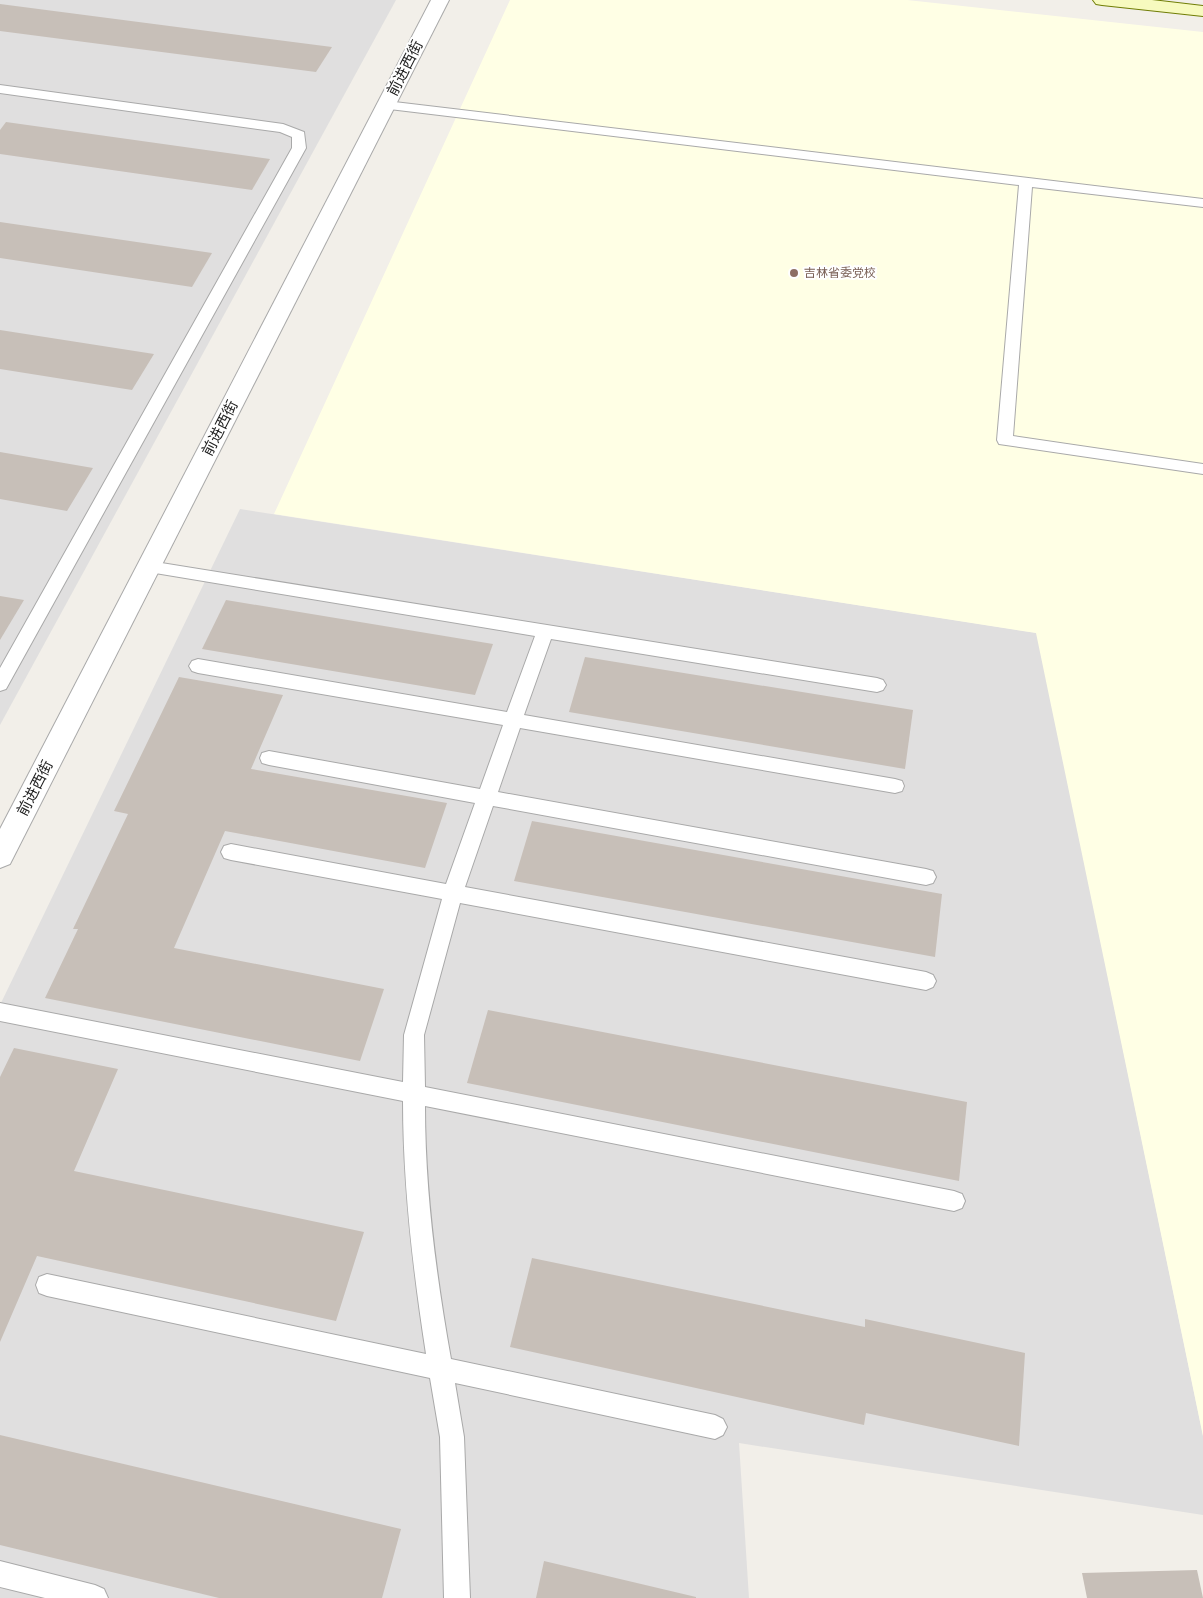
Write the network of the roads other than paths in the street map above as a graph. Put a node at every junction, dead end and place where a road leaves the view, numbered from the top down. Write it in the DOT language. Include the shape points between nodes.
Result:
graph roads {
  1 [pos="440,0"];
  2 [pos="1102,0"];
  3 [pos="1203,11"];
  4 [pos="0,89"];
  5 [pos="386,104"];
  6 [pos="1026,181"];
  7 [pos="1203,203"];
  8 [pos="1203,468"];
  9 [pos="149,567"];
  10 [pos="545,631"];
  11 [pos="198,666"];
  12 [pos="0,684"];
  13 [pos="877,685"];
  14 [pos="514,720"];
  15 [pos="270,758"];
  16 [pos="895,786"];
  17 [pos="487,797"];
  18 [pos="231,852"];
  19 [pos="0,856"];
  20 [pos="926,877"];
  21 [pos="453,893"];
  22 [pos="926,980"];
  23 [pos="0,1012"];
  24 [pos="414,1094"];
  25 [pos="954,1201"];
  26 [pos="47,1285"];
  27 [pos="440,1369"];
  28 [pos="715,1427"];
  29 [pos="0,1574"];
  30 [pos="94,1598"];
  31 [pos="457,1598"];
  1 -- 5 [label="street, 前进西街"];
  2 -- 3 [label="main road"];
  4 -- 12 [label="lane" via="283,128 299,135 299,148"];
  5 -- 6 [label="lane"];
  5 -- 9 [label="street, 前进西街"];
  6 -- 7 [label="lane"];
  6 -- 8 [label="lane" via="1005,440"];
  9 -- 10 [label="lane"];
  9 -- 19 [label="street, 前进西街"];
  10 -- 13 [label="lane"];
  10 -- 14 [label="lane"];
  11 -- 14 [label="lane"];
  14 -- 16 [label="lane"];
  14 -- 17 [label="lane"];
  15 -- 17 [label="lane"];
  17 -- 20 [label="lane"];
  17 -- 21 [label="lane"];
  18 -- 21 [label="lane"];
  21 -- 22 [label="lane"];
  21 -- 24 [label="lane" via="414,1035"];
  23 -- 24 [label="lane"];
  24 -- 25 [label="lane"];
  24 -- 27 [label="lane" via="414,1152 425,1276"];
  26 -- 27 [label="lane"];
  27 -- 28 [label="lane"];
  27 -- 31 [label="lane" via="452,1437"];
  29 -- 30 [label="lane"];
}
